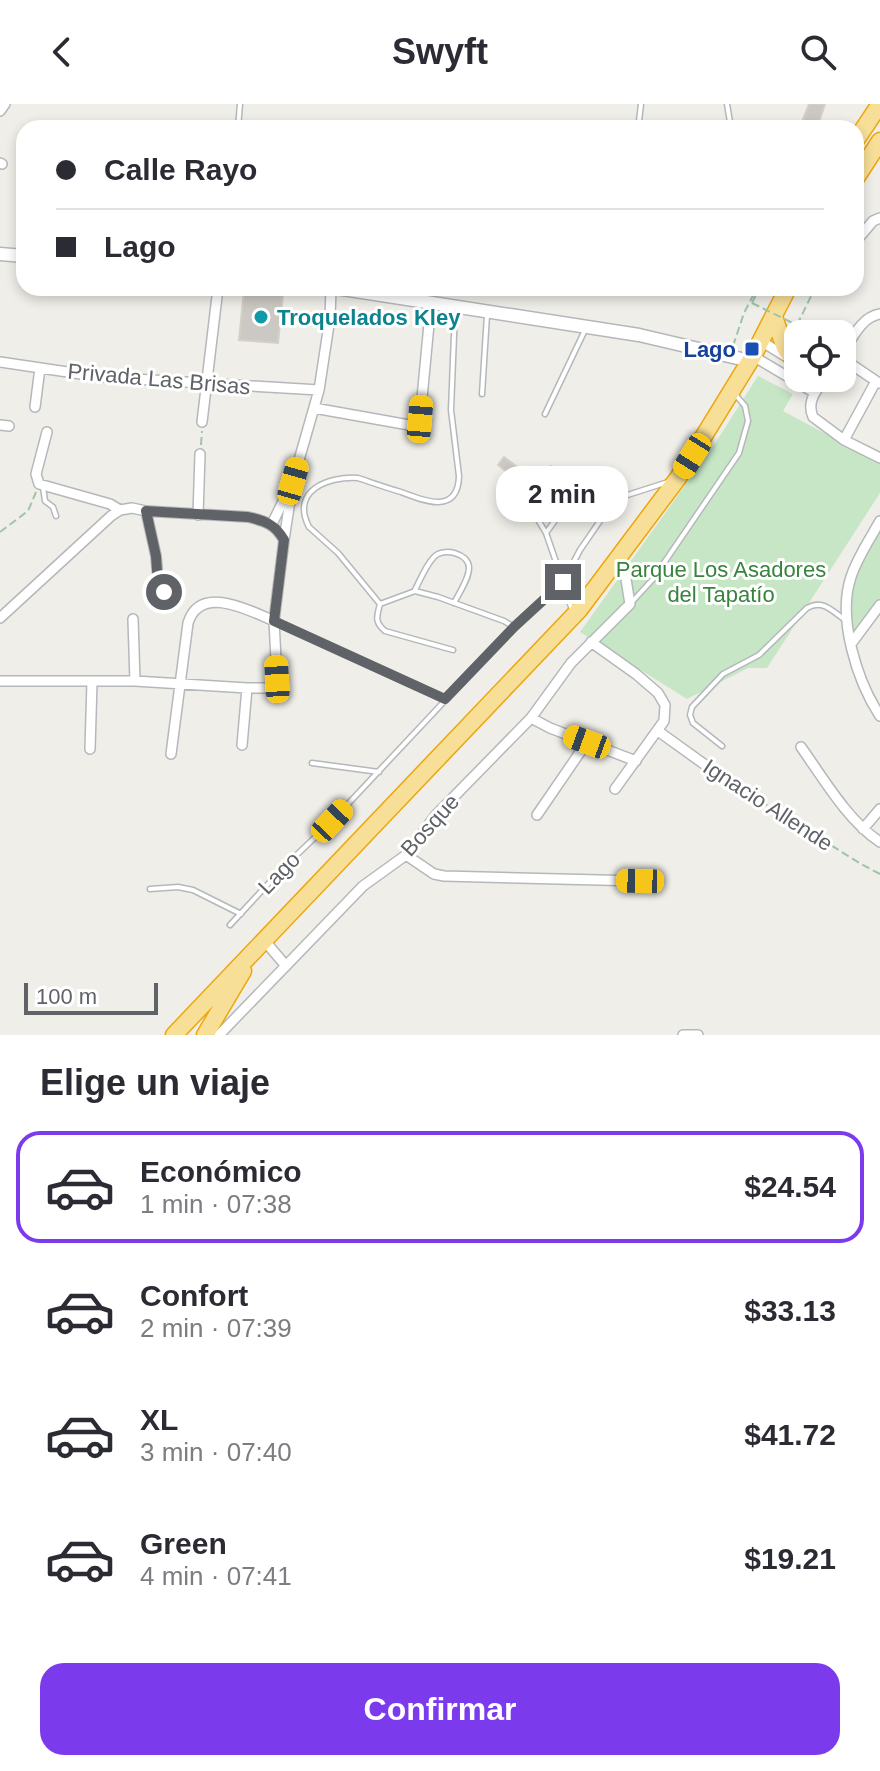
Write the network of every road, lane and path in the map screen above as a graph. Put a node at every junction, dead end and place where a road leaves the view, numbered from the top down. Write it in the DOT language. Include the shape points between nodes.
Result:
graph roads {
  1 [pos="880,104"];
  2 [pos="864,128"];
  3 [pos="880,141"];
  4 [pos="864,166"];
  5 [pos="880,218"];
  6 [pos="864,232"];
  7 [pos="217,296"];
  8 [pos="333,296"];
  9 [pos="390,296"];
  10 [pos="753,296"];
  11 [pos="756,296"];
  12 [pos="784,296"];
  13 [pos="811,296"];
  14 [pos="431,303"];
  15 [pos="455,307"];
  16 [pos="488,313"];
  17 [pos="880,314"];
  18 [pos="774,317"];
  19 [pos="587,327"];
  20 [pos="856,335"];
  21 [pos="784,345"];
  22 [pos="754,353"];
  23 [pos="730,356"];
  24 [pos="784,360"];
  25 [pos="0,362"];
  26 [pos="856,366"];
  27 [pos="40,368"];
  28 [pos="878,382"];
  29 [pos="206,384"];
  30 [pos="319,390"];
  31 [pos="733,391"];
  32 [pos="815,393"];
  33 [pos="482,394"];
  34 [pos="35,407"];
  35 [pos="314,408"];
  36 [pos="545,414"];
  37 [pos="202,422"];
  38 [pos="47,432"];
  39 [pos="844,440"];
  40 [pos="200,454"];
  41 [pos="880,458"];
  42 [pos="678,478"];
  43 [pos="293,481"];
  44 [pos="40,482"];
  45 [pos="538,483"];
  46 [pos="582,483"];
  47 [pos="532,491"];
  48 [pos="615,499"];
  49 [pos="120,510"];
  50 [pos="146,511"];
  51 [pos="198,515"];
  52 [pos="56,516"];
  53 [pos="880,521"];
  54 [pos="272,524"];
  55 [pos="0,532"];
  56 [pos="546,533"];
  57 [pos="284,540"];
  58 [pos="615,564"];
  59 [pos="563,582"];
  60 [pos="415,591"];
  61 [pos="178,593"];
  62 [pos="454,603"];
  63 [pos="380,604"];
  64 [pos="630,604"];
  65 [pos="880,605"];
  66 [pos="574,615"];
  67 [pos="0,618"];
  68 [pos="133,619"];
  69 [pos="846,620"];
  70 [pos="274,621"];
  71 [pos="514,627"];
  72 [pos="591,642"];
  73 [pos="851,644"];
  74 [pos="453,650"];
  75 [pos="0,681"];
  76 [pos="135,681"];
  77 [pos="92,682"];
  78 [pos="180,684"];
  79 [pos="247,688"];
  80 [pos="445,699"];
  81 [pos="880,716"];
  82 [pos="531,718"];
  83 [pos="658,731"];
  84 [pos="587,742"];
  85 [pos="242,745"];
  86 [pos="722,746"];
  87 [pos="801,747"];
  88 [pos="90,749"];
  89 [pos="171,754"];
  90 [pos="636,761"];
  91 [pos="312,763"];
  92 [pos="379,772"];
  93 [pos="722,777"];
  94 [pos="615,789"];
  95 [pos="880,809"];
  96 [pos="537,815"];
  97 [pos="863,829"];
  98 [pos="880,842"];
  99 [pos="406,855"];
  100 [pos="880,874"];
  101 [pos="640,881"];
  102 [pos="150,889"];
  103 [pos="241,914"];
  104 [pos="230,925"];
  105 [pos="259,944"];
  106 [pos="286,966"];
  107 [pos="174,1035"];
  108 [pos="205,1035"];
  109 [pos="219,1035"];
  110 [pos="683,1035"];
  111 [pos="698,1035"];
  1 -- 2 [label="highway"];
  3 -- 4 [label="highway"];
  5 -- 6 [label="street"];
  7 -- 29 [label="street"];
  8 -- 30 [label="street"];
  9 -- 14 [label="street"];
  10 -- 23 [label="path"];
  11 -- 13 [label="path, bridge" via="752,303 797,325"];
  12 -- 18 [label="highway"];
  14 -- 15 [label="street"];
  14 -- 35 [label="street" via="416,423"];
  15 -- 16 [label="street"];
  15 -- 63 [label="lane" via="451,410 459,485 453,497 424,501 347,477 324,482 305,501 309,527"];
  16 -- 19 [label="street"];
  16 -- 33 [label="lane"];
  17 -- 20 [label="street" via="871,315"];
  18 -- 21 [label="highway"];
  18 -- 22 [label="highway"];
  19 -- 23 [label="street"];
  19 -- 36 [label="lane"];
  22 -- 23 [label="street"];
  22 -- 24 [label="street"];
  22 -- 31 [label="highway"];
  22 -- 32 [label="street"];
  25 -- 27 [label="street, Privada Las Brisas"];
  26 -- 28 [label="street"];
  27 -- 29 [label="street, Privada Las Brisas"];
  27 -- 34 [label="street"];
  28 -- 39 [label="street"];
  29 -- 30 [label="street, Privada Las Brisas"];
  29 -- 37 [label="street"];
  30 -- 35 [label="street"];
  31 -- 42 [label="highway"];
  31 -- 64 [label="lane, Bosque" via="745,406 748,421 739,453 653,579"];
  32 -- 39 [label="street" via="810,404 813,417"];
  35 -- 43 [label="street"];
  37 -- 40 [label="path"];
  38 -- 44 [label="street" via="36,474"];
  39 -- 41 [label="street"];
  40 -- 51 [label="street"];
  42 -- 48 [label="lane"];
  42 -- 58 [label="highway"];
  43 -- 54 [label="street"];
  43 -- 57 [label="street"];
  44 -- 49 [label="street"];
  44 -- 52 [label="lane"];
  44 -- 55 [label="path" via="28,511"];
  45 -- 46 [label="lane" via="551,469"];
  46 -- 48 [label="lane"];
  46 -- 56 [label="lane"];
  47 -- 56 [label="lane" via="526,500"];
  48 -- 59 [label="lane, Lago"];
  49 -- 50 [label="street"];
  49 -- 67 [label="street"];
  50 -- 51 [label="street"];
  50 -- 61 [label="street" via="159,589"];
  51 -- 54 [label="street" via="248,517"];
  53 -- 69 [label="street" via="850,577"];
  54 -- 57 [label="street"];
  56 -- 59 [label="lane"];
  57 -- 70 [label="street"];
  58 -- 64 [label="street" via="625,573"];
  58 -- 66 [label="highway"];
  59 -- 66 [label="lane"];
  59 -- 71 [label="lane, Lago"];
  60 -- 62 [label="lane"];
  60 -- 62 [label="lane" via="433,557 450,551 469,566"];
  60 -- 63 [label="lane"];
  62 -- 71 [label="lane"];
  63 -- 74 [label="lane" via="378,625 385,631"];
  64 -- 72 [label="street, Bosque"];
  65 -- 73 [label="street"];
  66 -- 105 [label="highway"];
  68 -- 76 [label="street"];
  69 -- 73 [label="street"];
  69 -- 86 [label="lane" via="815,603 759,655 723,674 690,715"];
  70 -- 78 [label="street" via="244,608 200,604 188,623"];
  70 -- 79 [label="street" via="277,679 274,686"];
  70 -- 80 [label="lane"];
  71 -- 80 [label="lane, Lago"];
  72 -- 82 [label="street, Bosque"];
  72 -- 83 [label="street" via="658,693 665,705"];
  73 -- 81 [label="street"];
  75 -- 77 [label="street"];
  76 -- 77 [label="street"];
  76 -- 78 [label="street"];
  77 -- 88 [label="street"];
  78 -- 79 [label="street"];
  78 -- 89 [label="street"];
  79 -- 85 [label="street"];
  80 -- 92 [label="lane, Lago"];
  82 -- 84 [label="street"];
  82 -- 99 [label="street, Bosque" via="435,816"];
  83 -- 90 [label="street"];
  83 -- 93 [label="street, Ignacio Allende"];
  84 -- 90 [label="street"];
  84 -- 96 [label="street"];
  87 -- 97 [label="street"];
  90 -- 94 [label="street"];
  91 -- 92 [label="lane"];
  92 -- 103 [label="lane, Lago"];
  93 -- 100 [label="path, Ignacio Allende"];
  95 -- 97 [label="street"];
  97 -- 98 [label="street"];
  99 -- 101 [label="street" via="444,876"];
  99 -- 106 [label="street, Bosque" via="363,886"];
  102 -- 103 [label="lane" via="193,890"];
  103 -- 104 [label="lane, Lago"];
  105 -- 106 [label="street"];
  105 -- 107 [label="highway"];
  105 -- 108 [label="highway"];
  106 -- 109 [label="street, Bosque"];
  110 -- 111 [label="street"];
}
